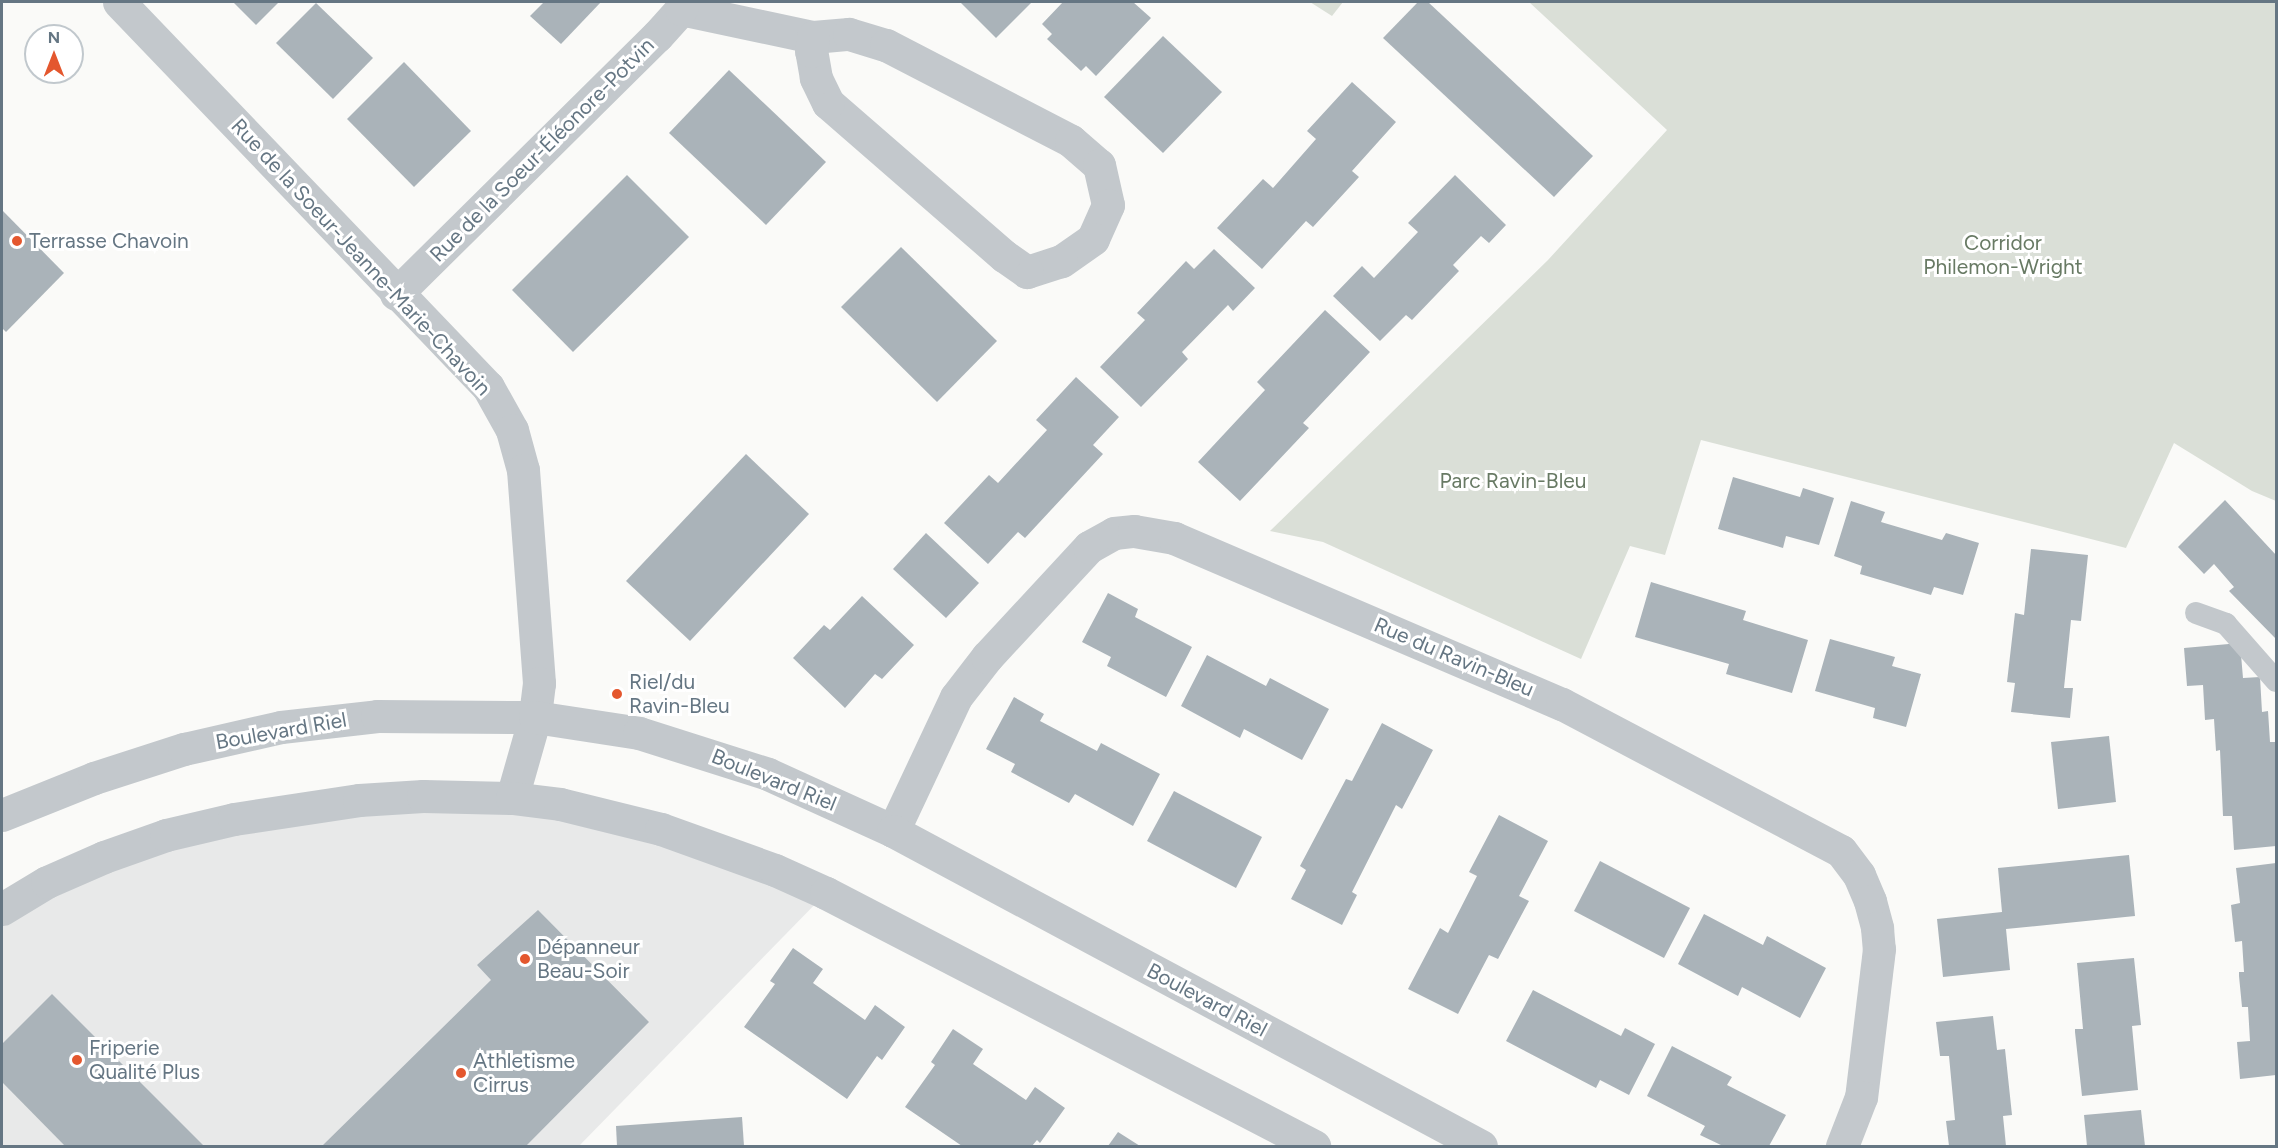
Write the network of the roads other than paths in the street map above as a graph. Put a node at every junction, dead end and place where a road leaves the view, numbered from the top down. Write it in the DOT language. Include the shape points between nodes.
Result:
graph roads {
  1 [pos="119,2"];
  2 [pos="682,5"];
  3 [pos="813,37"];
  4 [pos="396,294"];
  5 [pos="2196,613"];
  6 [pos="2277,681"];
  7 [pos="535,717"];
  8 [pos="512,798"];
  9 [pos="2,815"];
  10 [pos="893,831"];
  11 [pos="2,909"];
  12 [pos="1314,1146"];
  13 [pos="1481,1146"];
  14 [pos="1842,1146"];
  1 -- 4 [label="street, Rue de la Soeur-Jeanne-Marie-Chavoin"];
  2 -- 3 [label="street"];
  2 -- 4 [label="street, Rue de la Soeur-Éléonore-Potvin" via="657,36"];
  3 -- 3 [label="street" via="849,34 886,45 1071,141 1099,165 1108,205 1092,239 1061,261 1027,272 1004,256 828,103 816,78 811,51"];
  4 -- 7 [label="street, Rue de la Soeur-Jeanne-Marie-Chavoin" via="488,387 512,430 523,470 539,683"];
  5 -- 6 [label="lane" via="2226,624"];
  7 -- 8 [label="street, Rue de la Soeur-Jeanne-Marie-Chavoin"];
  7 -- 9 [label="street, Boulevard Riel" via="377,716 280,727 172,753 94,778"];
  7 -- 10 [label="street, Boulevard Riel" via="639,733 718,756 808,791"];
  8 -- 11 [label="street" via="423,796 359,800 234,819 166,835 104,857 47,882"];
  8 -- 12 [label="street" via="607,814 775,870"];
  10 -- 13 [label="street, Boulevard Riel"];
  10 -- 14 [label="street, Rue du Ravin-Bleu" via="956,698 987,657 1089,547 1114,533 1151,532 1174,538 1562,704 1841,851 1863,884 1877,928 1879,949 1861,1097"];
}
